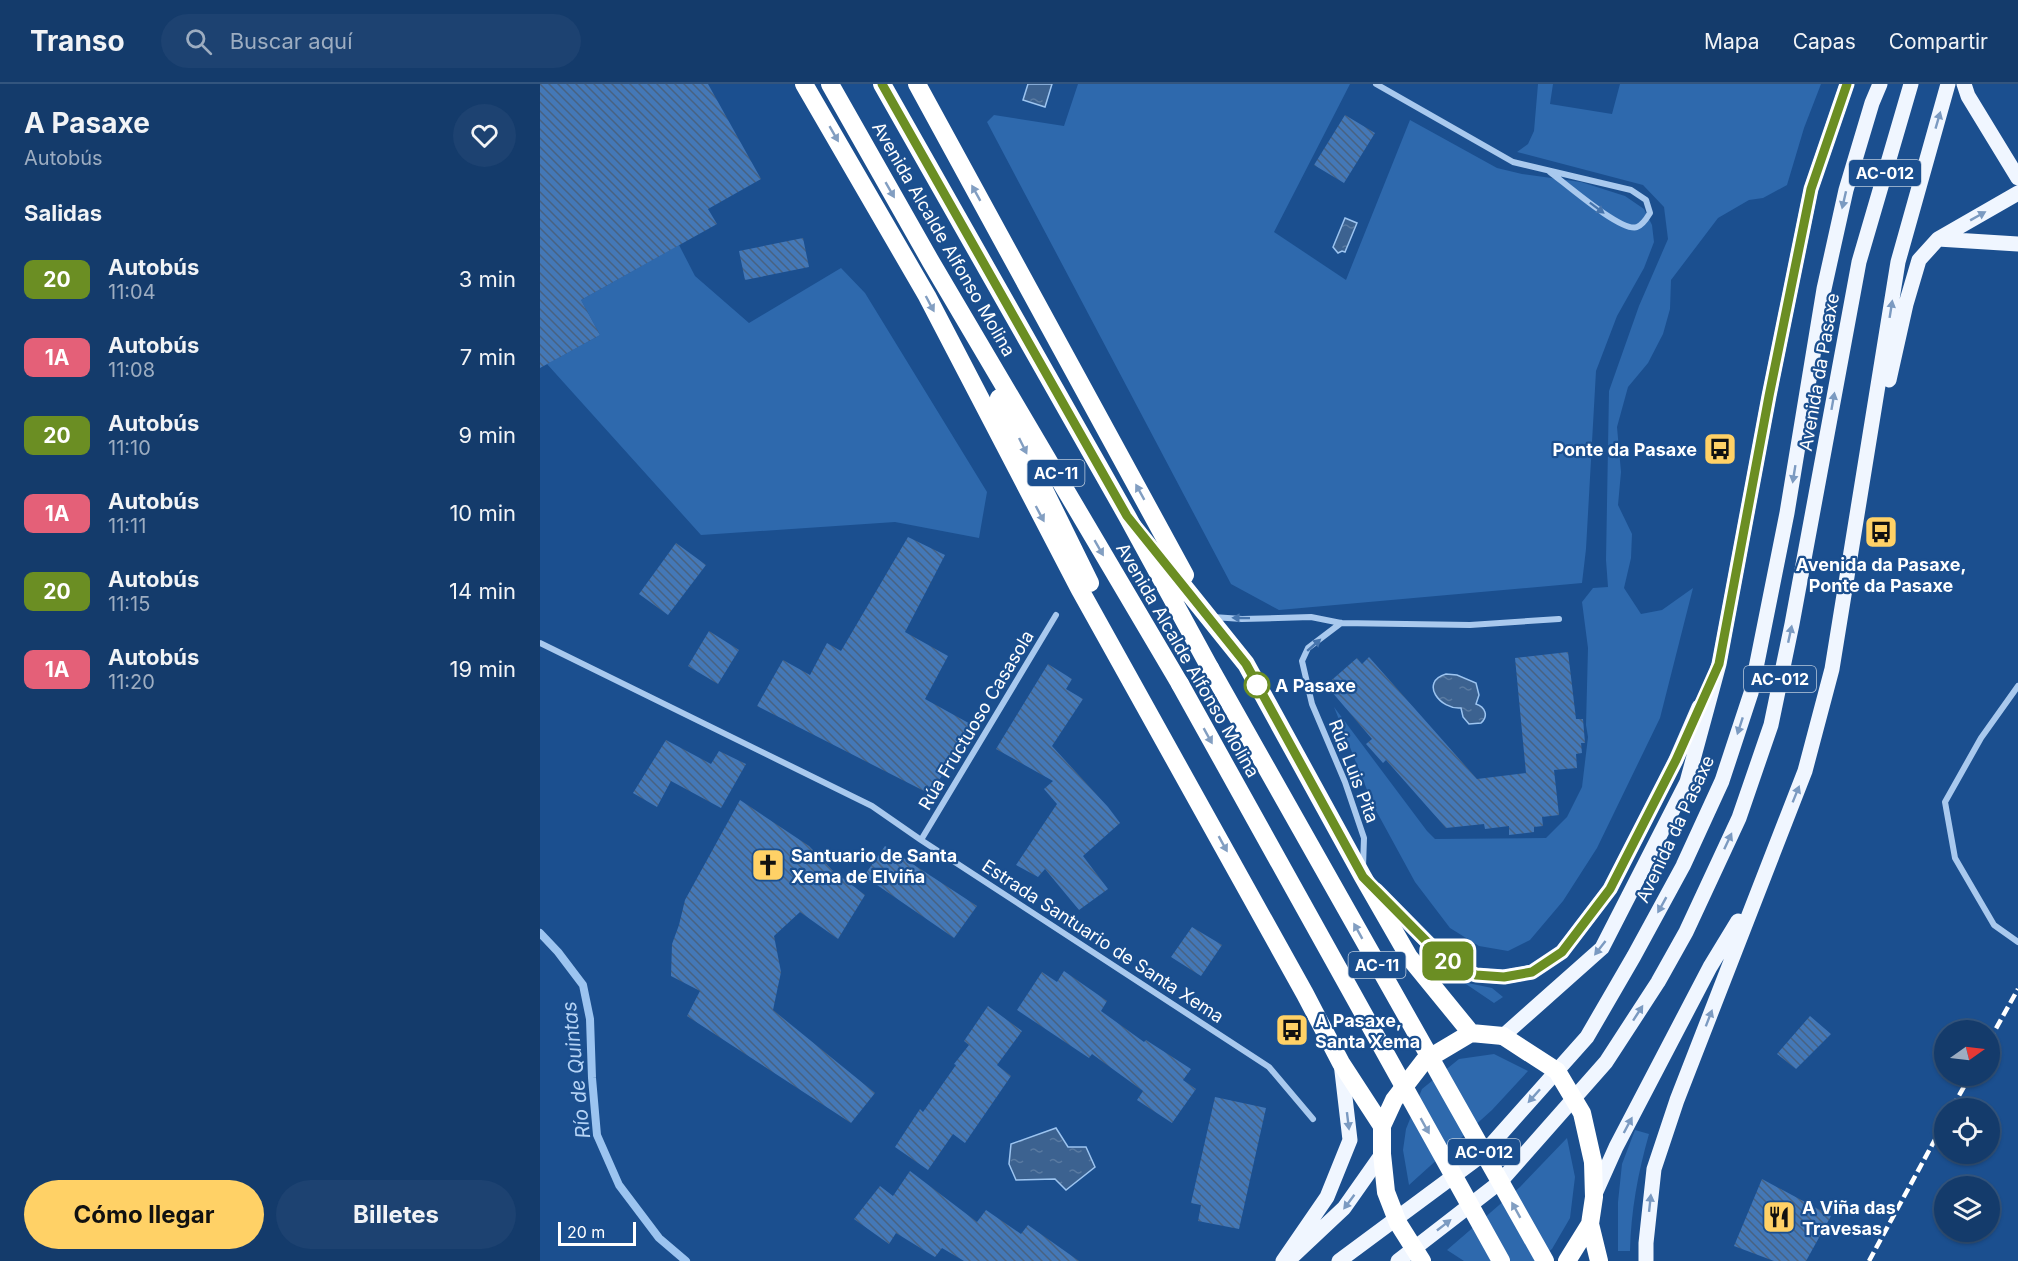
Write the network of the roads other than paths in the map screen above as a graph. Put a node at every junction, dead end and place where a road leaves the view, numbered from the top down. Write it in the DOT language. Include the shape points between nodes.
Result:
graph roads {
  1 [pos="804,84"];
  2 [pos="830,84"];
  3 [pos="882,84"];
  4 [pos="917,84"];
  5 [pos="1376,84"];
  6 [pos="1847,84"];
  7 [pos="1880,84"];
  8 [pos="1911,84"];
  9 [pos="1948,84"];
  10 [pos="1964,84"];
  11 [pos="1550,172"];
  12 [pos="2018,178"];
  13 [pos="2018,193"];
  14 [pos="1938,239"];
  15 [pos="2018,244"];
  16 [pos="1004,245"];
  17 [pos="932,262"];
  18 [pos="1090,451"];
  19 [pos="1127,516"];
  20 [pos="1854,532"];
  21 [pos="1056,615"];
  22 [pos="1208,617"];
  23 [pos="1559,619"];
  24 [pos="1341,623"];
  25 [pos="540,643"];
  26 [pos="1719,664"];
  27 [pos="2018,686"];
  28 [pos="1194,793"];
  29 [pos="921,840"];
  30 [pos="1363,877"];
  31 [pos="1759,887"];
  32 [pos="2018,942"];
  33 [pos="1471,1033"];
  34 [pos="1503,1036"];
  35 [pos="1341,1063"];
  36 [pos="1313,1119"];
  37 [pos="1382,1126"];
  38 [pos="1382,1154"];
  39 [pos="1594,1197"];
  40 [pos="1590,1224"];
  41 [pos="1283,1261"];
  42 [pos="1288,1261"];
  43 [pos="1339,1261"];
  44 [pos="1398,1261"];
  45 [pos="1422,1261"];
  46 [pos="1501,1261"];
  47 [pos="1545,1261"];
  48 [pos="1567,1261"];
  49 [pos="1599,1261"];
  50 [pos="1646,1261"];
  1 -- 28 [label="highway, one-way" via="927,297 1079,588"];
  2 -- 17 [label="highway, Avenida Alcalde Alfonso Molina / AC-11, one-way"];
  3 -- 18 [label="highway, Avenida Alcalde Alfonso Molina / AC-11"];
  16 -- 4 [label="highway, one-way"];
  5 -- 11 [label="street" via="1513,162"];
  6 -- 26 [label="main road, AC-012" via="1811,189"];
  7 -- 43 [label="main road, Avenida da Pasaxe / AC-012, one-way" via="1846,190 1824,289 1787,513 1751,693 1722,781 1683,867 1587,1037 1482,1155"];
  44 -- 8 [label="main road, Avenida da Pasaxe / AC-012, one-way" via="1500,1182 1606,1062 1686,932 1739,818 1771,725 1859,262"];
  20 -- 9 [label="main road, AC-012, one-way" via="1898,262"];
  10 -- 12 [label="main road"];
  11 -- 11 [label="street, one-way" via="1629,228 1637,227 1650,213 1646,201 1631,190"];
  14 -- 13 [label="main road, one-way"];
  14 -- 15 [label="main road"];
  14 -- 20 [label="main road" via="1918,260"];
  16 -- 18 [label="highway"];
  22 -- 16 [label="highway, AC-11, one-way"];
  17 -- 28 [label="highway, one-way"];
  17 -- 46 [label="highway, Avenida Alcalde Alfonso Molina / AC-11, one-way, bridge" via="1180,684"];
  18 -- 19 [label="highway, Avenida Alcalde Alfonso Molina / AC-11"];
  19 -- 22 [label="highway"];
  47 -- 19 [label="highway, Avenida Alcalde Alfonso Molina / AC-11, one-way, bridge"];
  31 -- 20 [label="main road, AC-012, one-way" via="1805,771 1832,669"];
  21 -- 29 [label="street, Rúa Fructuoso Casasola"];
  24 -- 22 [label="street, one-way" via="1311,617"];
  22 -- 30 [label="highway, AC-11" via="1246,664"];
  23 -- 24 [label="street" via="1470,625"];
  30 -- 24 [label="street, Rúa Luis Pita, one-way" via="1364,838 1312,704 1302,661 1308,648"];
  25 -- 29 [label="street, Estrada Santuario de Santa Xema" via="872,806"];
  26 -- 30 [label="main road" via="1676,760 1610,889 1562,952 1532,972 1504,977 1476,975 1461,969 1440,955"];
  26 -- 34 [label="main road, AC-012, one-way" via="1687,782 1602,948"];
  27 -- 32 [label="street" via="1981,738 1945,802 1955,858 1994,925"];
  28 -- 35 [label="highway, one-way"];
  29 -- 36 [label="street, Estrada Santuario de Santa Xema" via="1269,1067"];
  30 -- 33 [label="highway, AC-11" via="1409,957"];
  39 -- 31 [label="main road, AC-012, one-way" via="1710,967"];
  50 -- 31 [label="main road, one-way" via="1654,1169"];
  33 -- 34 [label="highway"];
  33 -- 37 [label="highway" via="1424,1061 1394,1100"];
  34 -- 39 [label="highway, bridge" via="1557,1071 1582,1113 1593,1162"];
  35 -- 37 [label="highway"];
  35 -- 41 [label="main road, one-way" via="1350,1140 1327,1197"];
  37 -- 38 [label="highway"];
  38 -- 42 [label="main road, one-way" via="1344,1208"];
  38 -- 45 [label="highway, bridge" via="1386,1192 1398,1223"];
  39 -- 40 [label="highway"];
  40 -- 48 [label="highway"];
  40 -- 49 [label="highway"];
}
